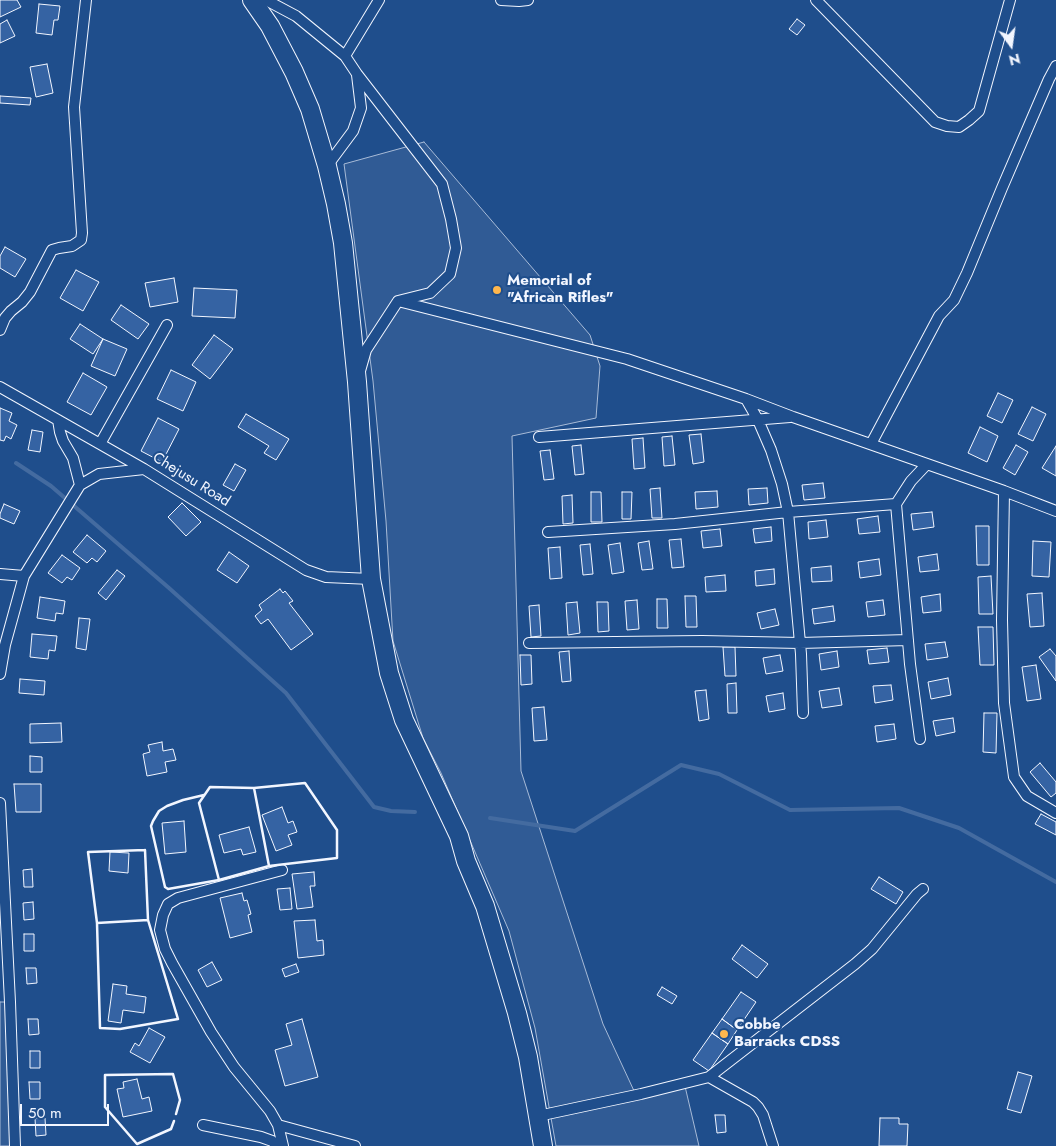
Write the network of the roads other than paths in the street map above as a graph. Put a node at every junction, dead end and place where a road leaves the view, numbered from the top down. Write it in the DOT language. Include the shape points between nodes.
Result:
graph roads {
  1 [pos="86,0"];
  2 [pos="252,0"];
  3 [pos="266,0"];
  4 [pos="379,0"];
  5 [pos="501,0"];
  6 [pos="528,0"];
  7 [pos="816,0"];
  8 [pos="1010,0"];
  9 [pos="346,56"];
  10 [pos="1056,66"];
  11 [pos="357,74"];
  12 [pos="327,166"];
  13 [pos="398,301"];
  14 [pos="168,325"];
  15 [pos="0,330"];
  16 [pos="357,382"];
  17 [pos="0,387"];
  18 [pos="746,399"];
  19 [pos="793,417"];
  20 [pos="58,420"];
  21 [pos="758,420"];
  22 [pos="539,438"];
  23 [pos="100,444"];
  24 [pos="871,444"];
  25 [pos="927,464"];
  26 [pos="144,469"];
  27 [pos="80,485"];
  28 [pos="1004,491"];
  29 [pos="896,504"];
  30 [pos="1056,511"];
  31 [pos="788,512"];
  32 [pos="548,532"];
  33 [pos="0,574"];
  34 [pos="24,576"];
  35 [pos="371,579"];
  36 [pos="908,640"];
  37 [pos="800,642"];
  38 [pos="529,643"];
  39 [pos="0,674"];
  40 [pos="803,713"];
  41 [pos="920,739"];
  42 [pos="0,803"];
  43 [pos="1056,813"];
  44 [pos="282,870"];
  45 [pos="923,889"];
  46 [pos="709,1077"];
  47 [pos="538,1116"];
  48 [pos="203,1125"];
  49 [pos="279,1128"];
  50 [pos="265,1139"];
  51 [pos="15,1146"];
  52 [pos="278,1146"];
  53 [pos="283,1146"];
  54 [pos="355,1146"];
  55 [pos="543,1146"];
  56 [pos="773,1146"];
  1 -- 15 [label="street" via="74,108 81,240 72,246 52,250 30,292 5,318"];
  2 -- 12 [label="highway" via="294,72 310,109"];
  3 -- 9 [label="street" via="296,16"];
  4 -- 9 [label="street"];
  5 -- 6 [label="street"];
  7 -- 8 [label="street" via="935,122 959,127 980,110"];
  9 -- 11 [label="street"];
  10 -- 24 [label="street" via="954,300 939,316"];
  11 -- 12 [label="street" via="361,108 353,131"];
  11 -- 13 [label="street" via="442,184 452,219 456,248 450,274 430,292"];
  12 -- 16 [label="highway" via="343,243"];
  13 -- 16 [label="street" via="366,350"];
  13 -- 18 [label="street" via="627,359"];
  14 -- 23 [label="street"];
  16 -- 35 [label="highway"];
  17 -- 20 [label="street, Chejusu Road"];
  18 -- 19 [label="street"];
  18 -- 21 [label="street"];
  19 -- 21 [label="street"];
  19 -- 24 [label="street"];
  20 -- 23 [label="street, Chejusu Road"];
  20 -- 27 [label="street"];
  21 -- 22 [label="street"];
  21 -- 31 [label="street" via="772,450"];
  23 -- 26 [label="street, Chejusu Road"];
  24 -- 25 [label="street"];
  25 -- 28 [label="street"];
  25 -- 29 [label="street"];
  26 -- 27 [label="street" via="99,474"];
  26 -- 35 [label="street, Chejusu Road" via="306,570 326,577"];
  27 -- 34 [label="street"];
  28 -- 30 [label="street"];
  28 -- 43 [label="street" via="1004,703 1014,777 1027,796"];
  29 -- 31 [label="street"];
  29 -- 36 [label="street"];
  31 -- 32 [label="street" via="675,524"];
  31 -- 37 [label="street"];
  33 -- 34 [label="street"];
  34 -- 39 [label="street"];
  35 -- 47 [label="highway" via="396,698 444,802 485,906 517,1013"];
  36 -- 37 [label="street"];
  36 -- 41 [label="street"];
  37 -- 38 [label="street"];
  37 -- 40 [label="street"];
  42 -- 51 [label="street"];
  44 -- 49 [label="street" via="178,898 168,904 160,930 165,949 211,1032"];
  45 -- 46 [label="street" via="872,949 855,964"];
  46 -- 47 [label="street"];
  46 -- 56 [label="street" via="758,1107"];
  47 -- 55 [label="highway"];
  48 -- 50 [label="street"];
  49 -- 50 [label="street"];
  49 -- 53 [label="street"];
  49 -- 54 [label="street"];
  50 -- 52 [label="street"];
}
